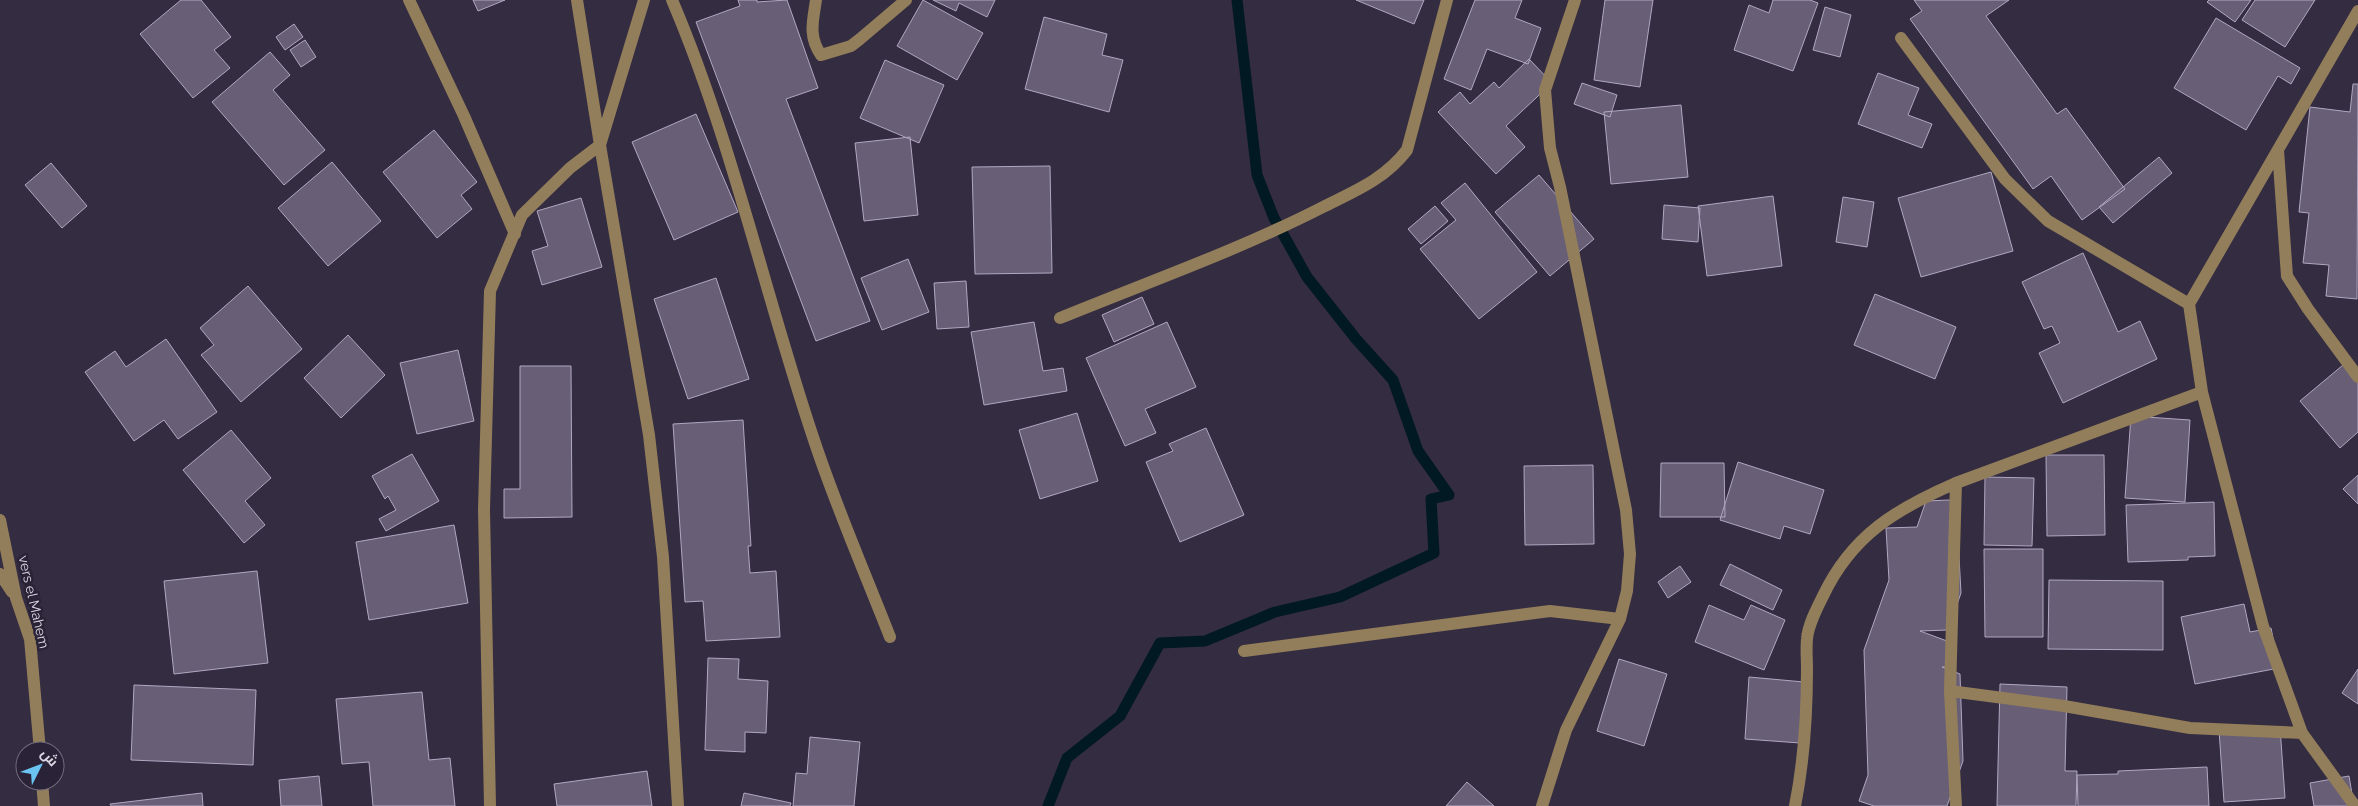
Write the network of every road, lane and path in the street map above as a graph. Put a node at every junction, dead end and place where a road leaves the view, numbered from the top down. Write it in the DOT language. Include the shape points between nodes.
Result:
graph roads {
  1 [pos="409,0"];
  2 [pos="577,0"];
  3 [pos="644,0"];
  4 [pos="672,0"];
  5 [pos="816,0"];
  6 [pos="906,0"];
  7 [pos="1447,0"];
  8 [pos="1575,0"];
  9 [pos="2358,11"];
  10 [pos="1901,38"];
  11 [pos="600,145"];
  12 [pos="2278,150"];
  13 [pos="515,234"];
  14 [pos="2189,304"];
  15 [pos="1060,318"];
  16 [pos="2358,377"];
  17 [pos="2202,392"];
  18 [pos="1956,483"];
  19 [pos="0,520"];
  20 [pos="0,574"];
  21 [pos="16,598"];
  22 [pos="1620,619"];
  23 [pos="890,638"];
  24 [pos="1244,651"];
  25 [pos="1950,691"];
  26 [pos="2302,733"];
  27 [pos="39,741"];
  28 [pos="43,791"];
  29 [pos="44,806"];
  30 [pos="490,806"];
  31 [pos="678,806"];
  32 [pos="1542,806"];
  33 [pos="1795,806"];
  34 [pos="1956,806"];
  35 [pos="2355,806"];
  1 -- 13 [label="street"];
  2 -- 11 [label="street"];
  3 -- 11 [label="street"];
  4 -- 23 [label="street" via="697,60 733,168 815,444"];
  5 -- 6 [label="street" via="811,30 821,55 851,46"];
  7 -- 15 [label="street" via="1407,150 1396,165 1376,180 1281,229"];
  8 -- 22 [label="street" via="1545,90 1550,148 1626,510 1630,554 1627,591"];
  9 -- 12 [label="street"];
  10 -- 14 [label="street" via="2005,179 2048,221"];
  11 -- 13 [label="street" via="570,168 522,215"];
  11 -- 31 [label="street" via="649,435 663,556"];
  12 -- 14 [label="street"];
  12 -- 16 [label="street" via="2287,276"];
  13 -- 30 [label="street" via="490,291 484,510"];
  14 -- 17 [label="street"];
  17 -- 18 [label="street"];
  17 -- 26 [label="street" via="2263,626"];
  18 -- 25 [label="street"];
  18 -- 33 [label="street" via="1876,526 1833,574 1807,637 1805,745"];
  19 -- 21 [label="street, vers el Mahem"];
  20 -- 21 [label="street"];
  21 -- 27 [label="street, vers el Mahem" via="30,639"];
  22 -- 24 [label="street" via="1550,611"];
  22 -- 32 [label="street" via="1566,730"];
  25 -- 26 [label="street" via="2064,706 2190,728"];
  25 -- 34 [label="street"];
  26 -- 35 [label="street"];
  28 -- 29 [label="street"];
}
